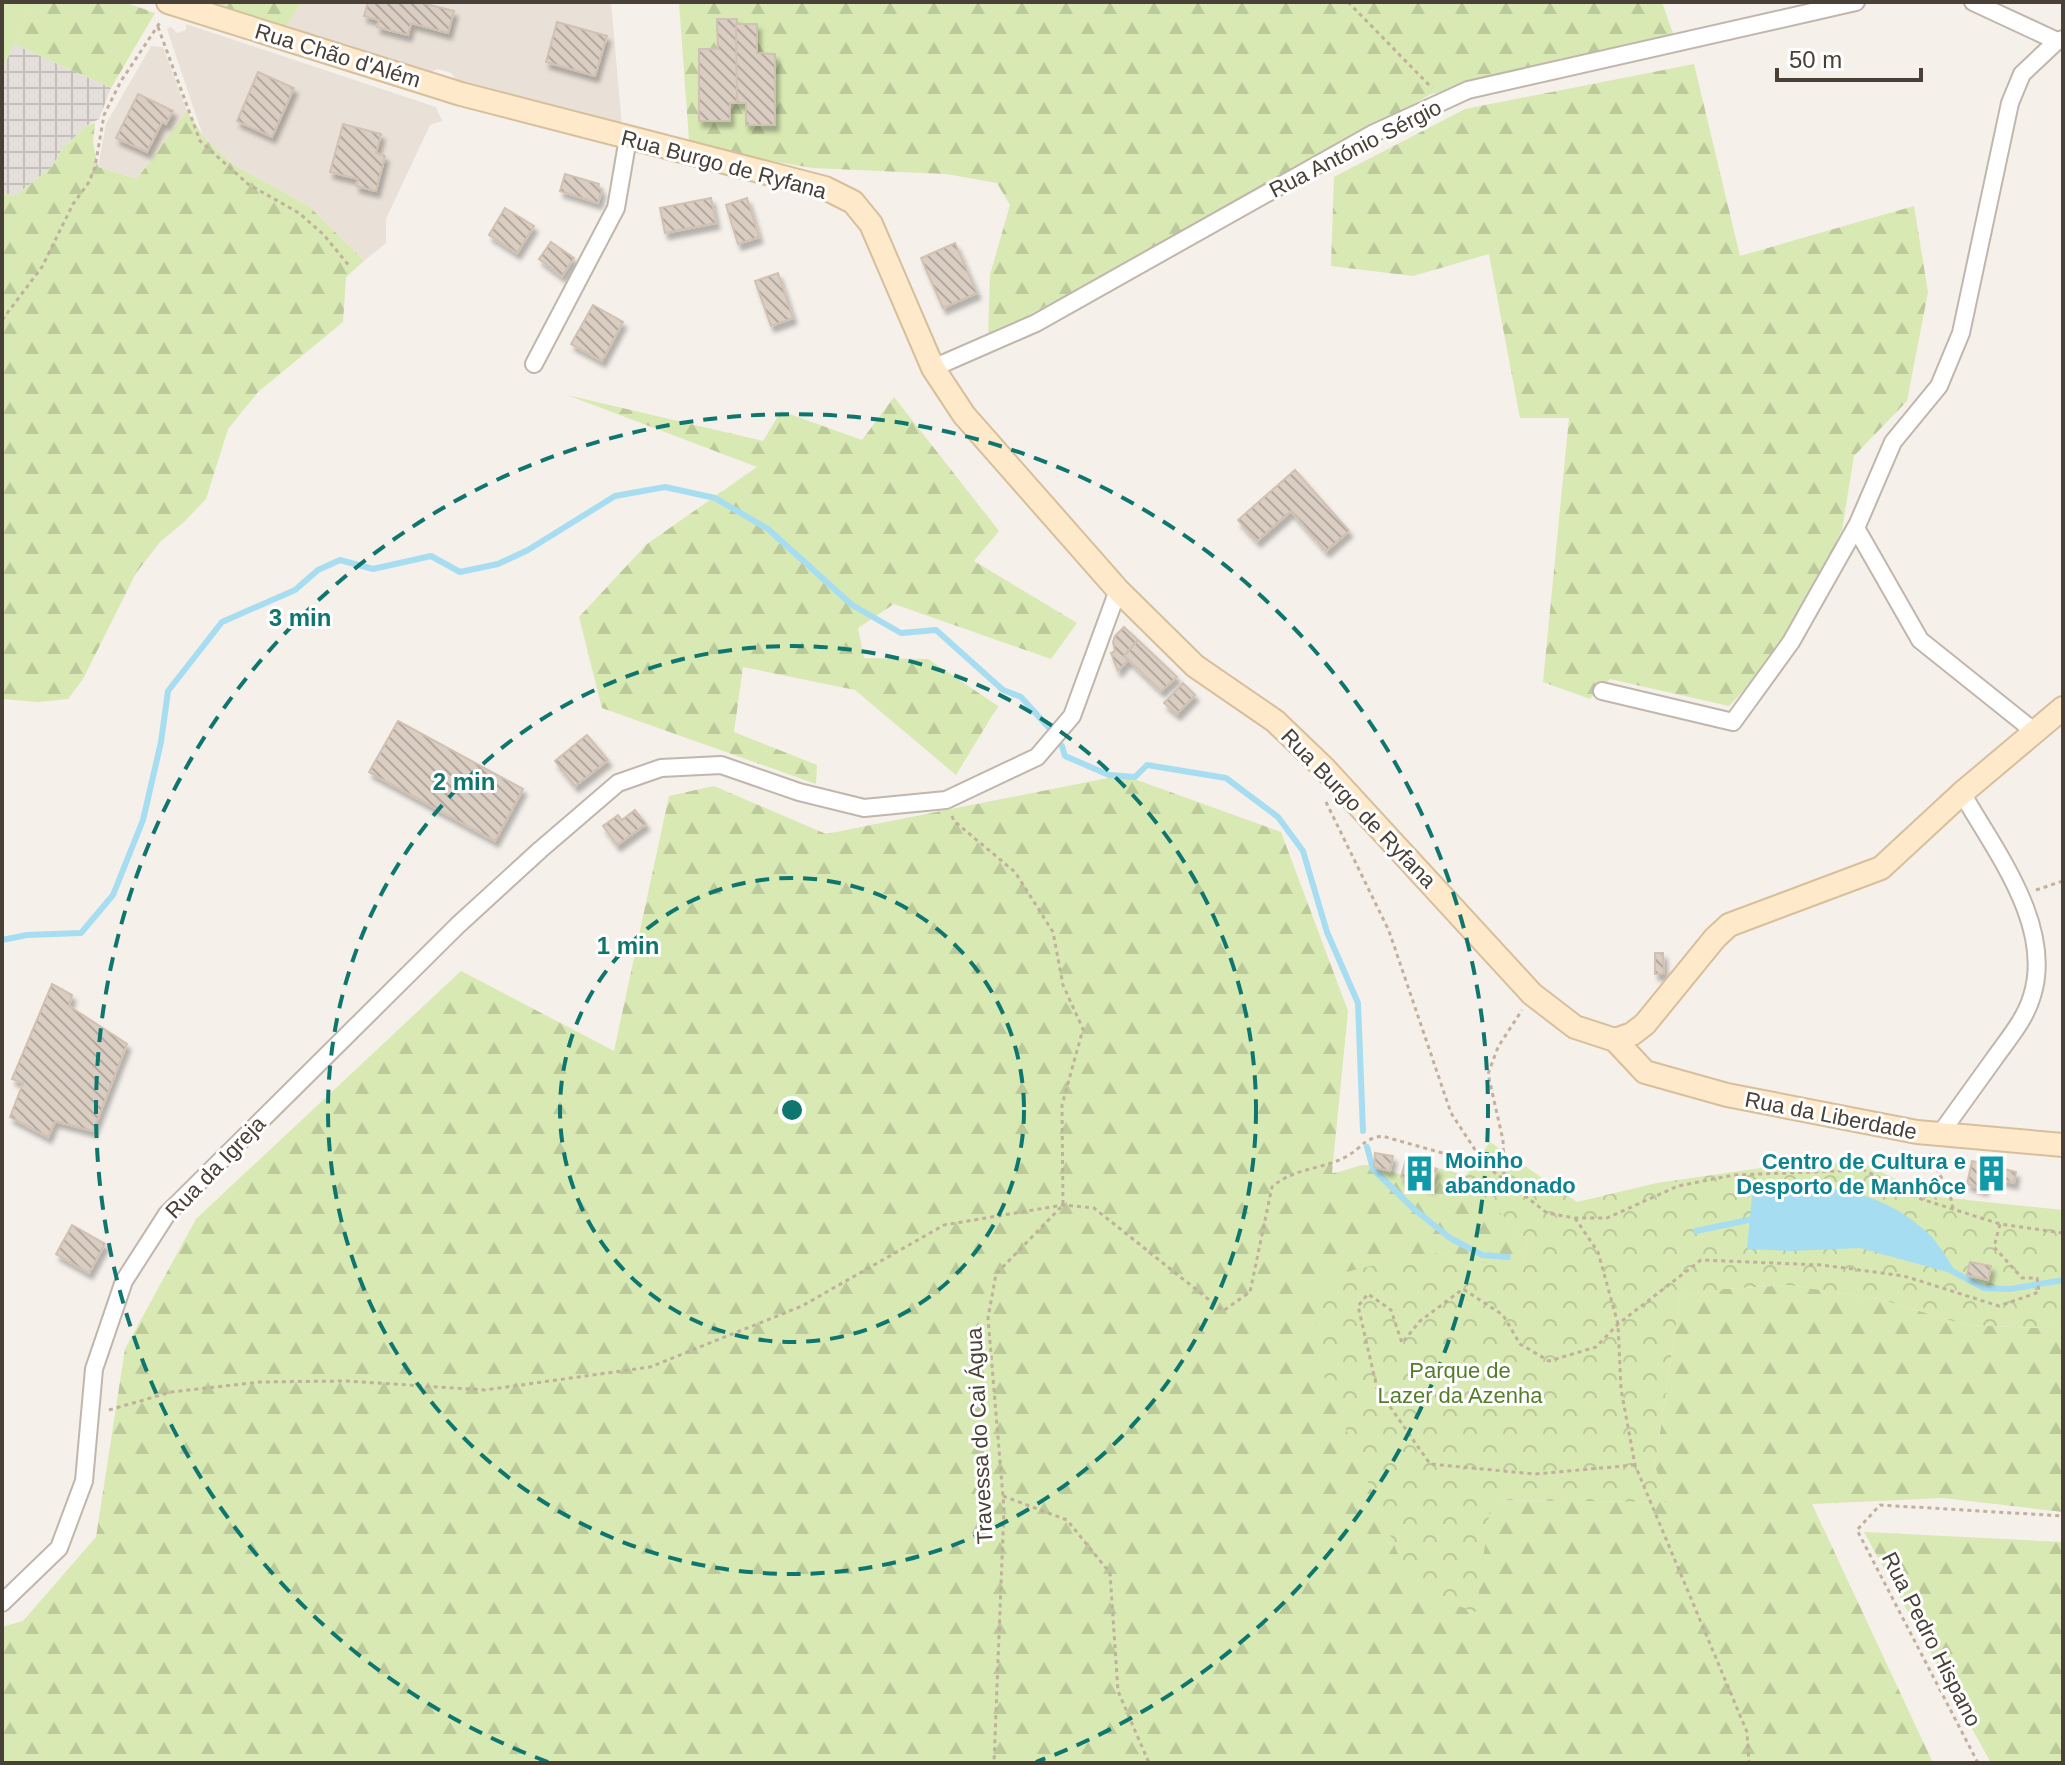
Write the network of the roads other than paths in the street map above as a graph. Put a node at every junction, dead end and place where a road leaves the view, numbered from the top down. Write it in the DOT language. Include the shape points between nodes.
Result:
graph roads {
  1 [pos="1856,2"];
  2 [pos="1973,2"];
  3 [pos="166,8"];
  4 [pos="2061,44"];
  5 [pos="461,94"];
  6 [pos="628,138"];
  7 [pos="534,364"];
  8 [pos="933,368"];
  9 [pos="1856,527"];
  10 [pos="1118,590"];
  11 [pos="1602,691"];
  12 [pos="2063,708"];
  13 [pos="2035,732"];
  14 [pos="1962,793"];
  15 [pos="1615,1040"];
  16 [pos="1933,1140"];
  17 [pos="2063,1145"];
  18 [pos="2,1603"];
  1 -- 8 [label="street, Rua António Sérgio" via="1468,90 1374,133 1036,323"];
  2 -- 4 [label="street"];
  3 -- 5 [label="main road, Rua Chão d'Além"];
  4 -- 9 [label="street" via="2022,74 2010,103 1961,333 1939,386 1893,442"];
  5 -- 6 [label="main road, Rua Burgo de Ryfana"];
  6 -- 7 [label="street" via="616,208"];
  6 -- 8 [label="main road, Rua Burgo de Ryfana" via="825,188 853,202 871,224"];
  8 -- 10 [label="main road, Rua Burgo de Ryfana" via="964,415"];
  9 -- 11 [label="street" via="1791,642 1733,722"];
  9 -- 13 [label="street" via="1920,640"];
  10 -- 15 [label="main road, Rua Burgo de Ryfana" via="1195,666 1275,721 1325,769 1532,994 1575,1027"];
  10 -- 18 [label="street, Rua da Igreja" via="1072,716 1037,757 948,799 864,808 721,765 661,768 618,783 540,850 167,1214 124,1281 94,1369 84,1481 59,1548"];
  12 -- 13 [label="main road"];
  13 -- 14 [label="main road"];
  14 -- 15 [label="main road" via="1881,868 1729,925 1645,1024"];
  14 -- 16 [label="street" via="2020,895 2036,951 2032,996 2020,1024"];
  15 -- 16 [label="main road, Rua da Liberdade" via="1645,1072 1727,1095 1917,1132"];
  16 -- 17 [label="main road, Rua da Liberdade"];
}
